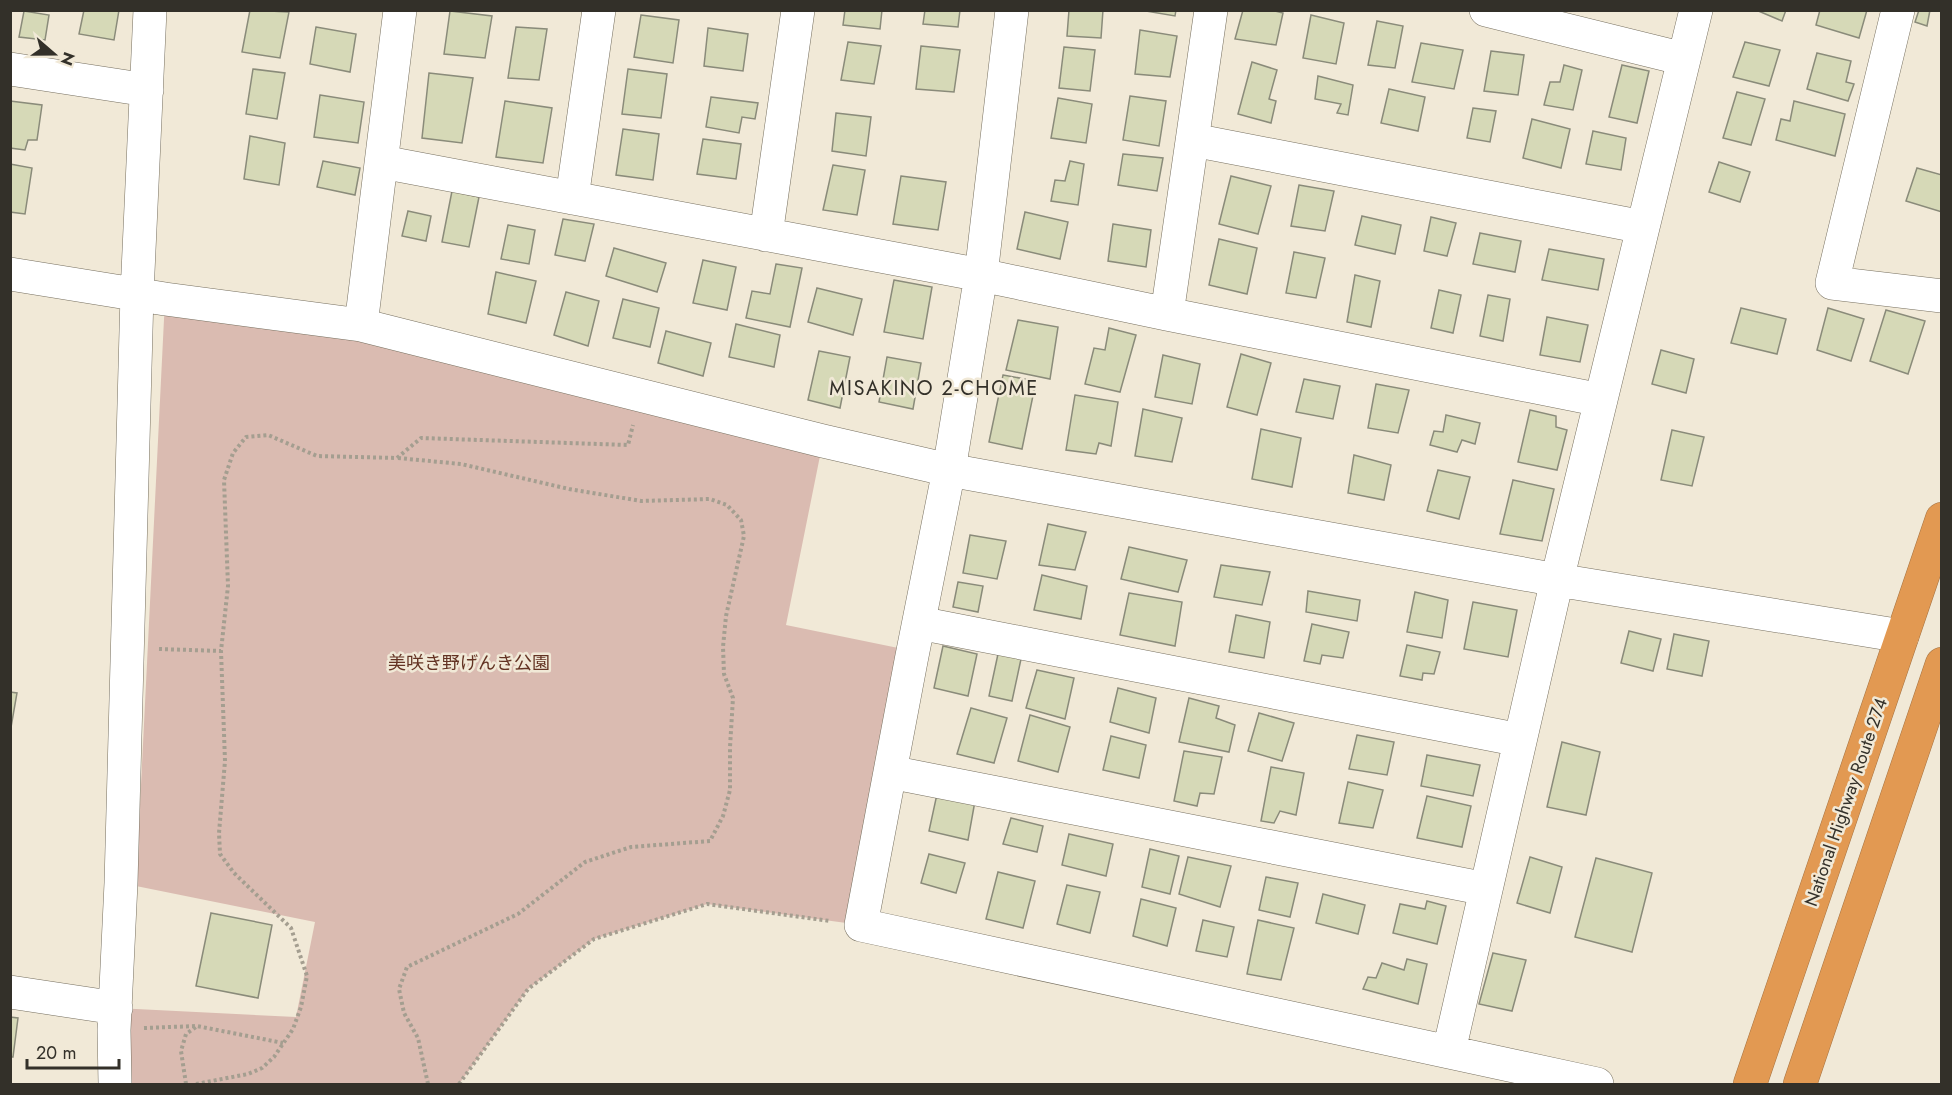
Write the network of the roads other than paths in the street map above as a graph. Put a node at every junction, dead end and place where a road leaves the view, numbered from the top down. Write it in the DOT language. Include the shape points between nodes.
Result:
graph roads {
  1 [pos="150,10"];
  2 [pos="400,10"];
  3 [pos="599,10"];
  4 [pos="798,10"];
  5 [pos="1012,10"];
  6 [pos="1211,10"];
  7 [pos="1485,10"];
  8 [pos="1696,10"];
  9 [pos="1898,10"];
  10 [pos="1684,59"];
  11 [pos="10,69"];
  12 [pos="147,90"];
  13 [pos="1193,140"];
  14 [pos="382,162"];
  15 [pos="572,198"];
  16 [pos="1643,227"];
  17 [pos="766,236"];
  18 [pos="10,274"];
  19 [pos="981,275"];
  20 [pos="137,294"];
  21 [pos="1941,296"];
  22 [pos="1167,315"];
  23 [pos="361,325"];
  24 [pos="1601,399"];
  25 [pos="949,470"];
  26 [pos="1941,519"];
  27 [pos="1557,580"];
  28 [pos="919,623"];
  29 [pos="1902,636"];
  30 [pos="1941,664"];
  31 [pos="1520,740"];
  32 [pos="890,772"];
  33 [pos="1486,889"];
  34 [pos="10,992"];
  35 [pos="115,1019"];
  36 [pos="1449,1051"];
  37 [pos="115,1084"];
  38 [pos="1597,1084"];
  39 [pos="1750,1084"];
  40 [pos="1800,1084"];
  1 -- 12 [label="street"];
  2 -- 14 [label="street"];
  3 -- 15 [label="street"];
  4 -- 17 [label="street"];
  5 -- 19 [label="street"];
  6 -- 13 [label="street"];
  7 -- 10 [label="street"];
  8 -- 10 [label="street"];
  9 -- 21 [label="street" via="1832,283"];
  10 -- 16 [label="street"];
  11 -- 12 [label="street"];
  12 -- 20 [label="street"];
  13 -- 16 [label="street"];
  13 -- 22 [label="street"];
  14 -- 15 [label="street"];
  14 -- 23 [label="street"];
  15 -- 17 [label="street"];
  16 -- 24 [label="street"];
  17 -- 19 [label="street"];
  18 -- 20 [label="street"];
  19 -- 22 [label="street"];
  19 -- 25 [label="street"];
  20 -- 23 [label="street"];
  20 -- 35 [label="street"];
  22 -- 24 [label="street"];
  23 -- 25 [label="street"];
  24 -- 27 [label="street"];
  25 -- 27 [label="street"];
  25 -- 28 [label="street"];
  26 -- 29 [label="highway, National Highway Route 274"];
  27 -- 29 [label="street"];
  27 -- 31 [label="street"];
  28 -- 31 [label="street"];
  28 -- 32 [label="street"];
  29 -- 39 [label="highway, National Highway Route 274"];
  30 -- 40 [label="highway"];
  31 -- 33 [label="street"];
  32 -- 33 [label="street"];
  32 -- 36 [label="street" via="861,925"];
  33 -- 36 [label="street"];
  34 -- 35 [label="street"];
  35 -- 37 [label="street"];
  36 -- 38 [label="street"];
}
